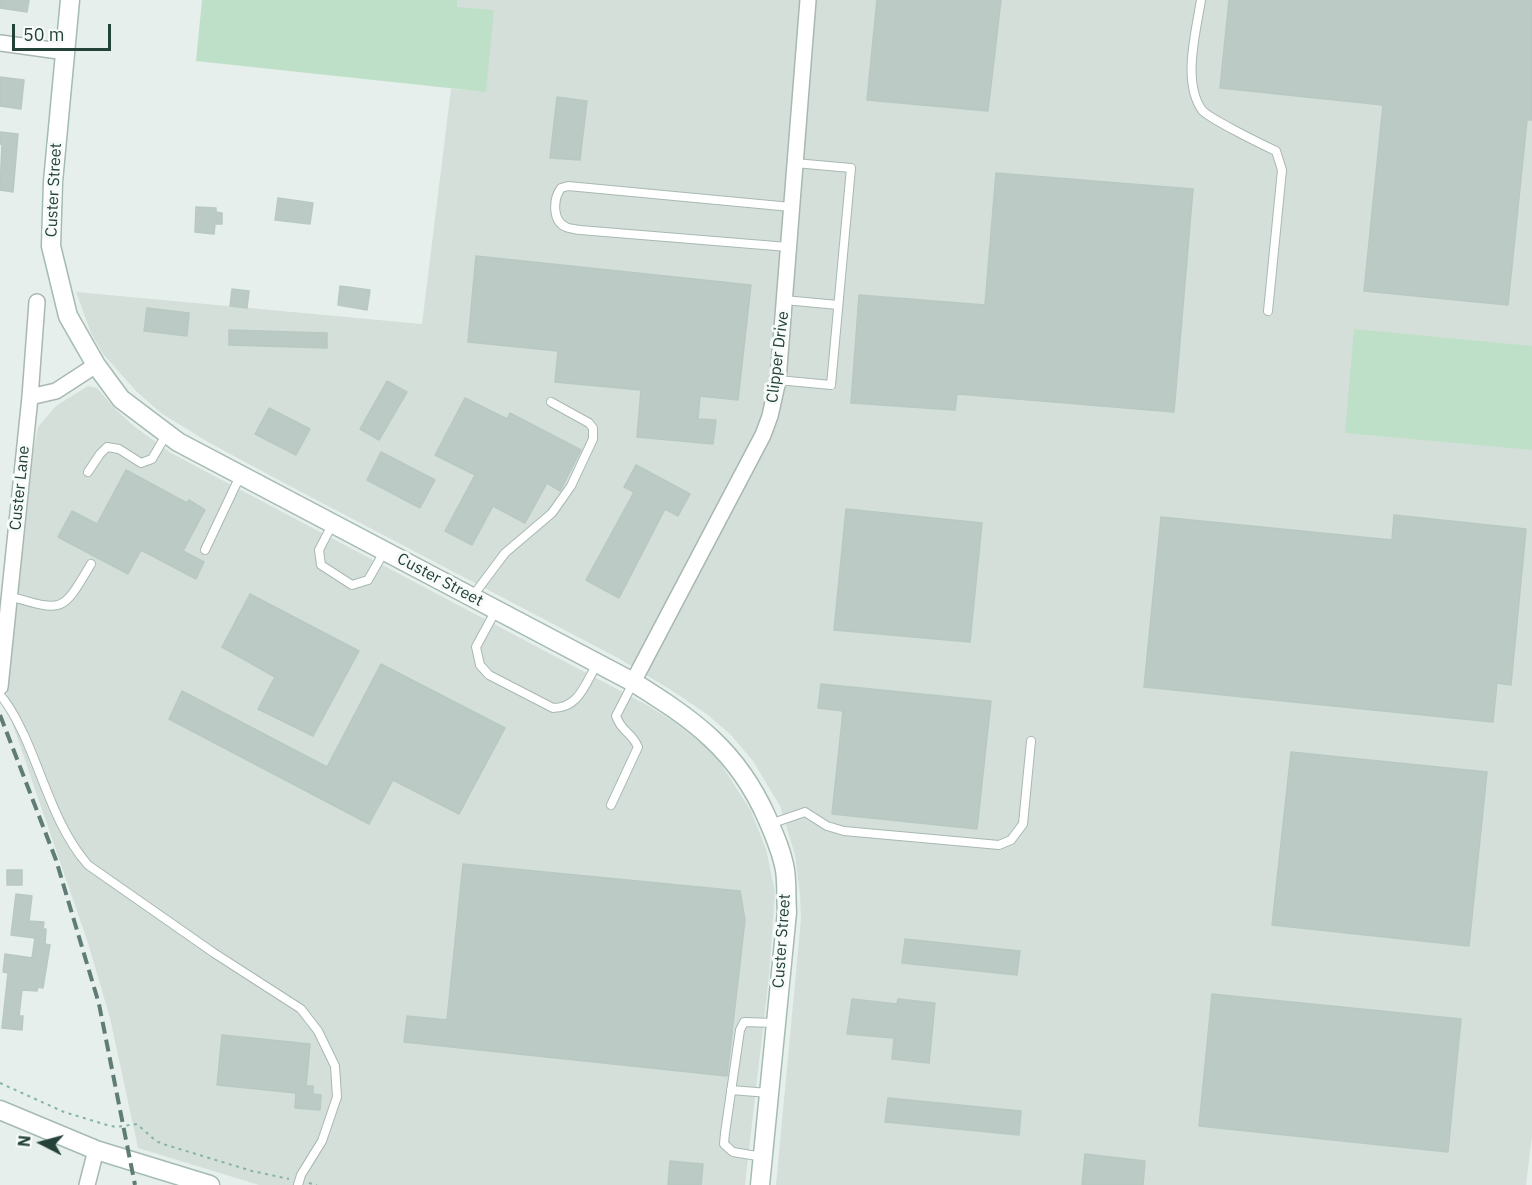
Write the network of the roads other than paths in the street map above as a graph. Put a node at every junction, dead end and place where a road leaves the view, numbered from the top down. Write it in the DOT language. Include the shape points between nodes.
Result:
graph roads {
  1 [pos="70,0"];
  2 [pos="808,0"];
  3 [pos="1201,0"];
  4 [pos="0,43"];
  5 [pos="66,52"];
  6 [pos="795,163"];
  7 [pos="791,207"];
  8 [pos="788,247"];
  9 [pos="784,300"];
  10 [pos="37,302"];
  11 [pos="838,305"];
  12 [pos="1268,311"];
  13 [pos="96,365"];
  14 [pos="778,380"];
  15 [pos="30,397"];
  16 [pos="551,402"];
  17 [pos="167,433"];
  18 [pos="88,472"];
  19 [pos="241,475"];
  20 [pos="333,523"];
  21 [pos="205,550"];
  22 [pos="385,550"];
  23 [pos="91,564"];
  24 [pos="9,597"];
  25 [pos="472,597"];
  26 [pos="496,609"];
  27 [pos="597,663"];
  28 [pos="633,682"];
  29 [pos="0,687"];
  30 [pos="0,695"];
  31 [pos="1031,741"];
  32 [pos="610,805"];
  33 [pos="770,824"];
  34 [pos="776,1023"];
  35 [pos="731,1090"];
  36 [pos="769,1094"];
  37 [pos="0,1110"];
  38 [pos="96,1150"];
  39 [pos="763,1157"];
  40 [pos="299,1183"];
  41 [pos="87,1185"];
  42 [pos="210,1185"];
  43 [pos="760,1185"];
  1 -- 5 [label="street, Custer Street"];
  2 -- 6 [label="street, Clipper Drive"];
  3 -- 12 [label="lane" via="1191,69 1194,93 1203,112 1276,151 1282,170"];
  4 -- 5 [label="street"];
  5 -- 13 [label="street, Custer Street" via="51,246 68,316"];
  6 -- 7 [label="street, Clipper Drive"];
  6 -- 11 [label="lane" via="851,168"];
  7 -- 8 [label="street, Clipper Drive"];
  7 -- 8 [label="lane" via="568,186 561,188 555,201 558,220 580,230"];
  8 -- 9 [label="street, Clipper Drive"];
  9 -- 11 [label="lane"];
  9 -- 14 [label="street, Clipper Drive"];
  10 -- 15 [label="street, Custer Lane"];
  11 -- 14 [label="lane" via="831,385"];
  13 -- 15 [label="street" via="56,392"];
  13 -- 17 [label="street, Custer Street" via="122,399"];
  14 -- 28 [label="street, Clipper Drive" via="763,435"];
  15 -- 24 [label="street, Custer Lane"];
  16 -- 25 [label="lane" via="589,423 593,439 571,486 552,513 505,553"];
  17 -- 18 [label="lane" via="152,459 141,463 119,449 107,447"];
  17 -- 19 [label="street, Custer Street"];
  19 -- 20 [label="street, Custer Street"];
  19 -- 21 [label="lane"];
  20 -- 22 [label="street, Custer Street"];
  20 -- 22 [label="lane" via="319,550 321,565 352,585 368,580"];
  22 -- 25 [label="street, Custer Street"];
  23 -- 24 [label="lane" via="70,599 56,607"];
  24 -- 29 [label="street, Custer Lane"];
  25 -- 26 [label="street, Custer Street"];
  26 -- 27 [label="street, Custer Street"];
  26 -- 27 [label="lane" via="476,647 480,665 489,675 553,708 565,708 574,702"];
  27 -- 28 [label="street, Custer Street"];
  28 -- 32 [label="lane" via="616,716 638,747"];
  28 -- 33 [label="street, Custer Street" via="703,729 736,764"];
  30 -- 40 [label="lane" via="31,751 64,832 88,866 301,1009 318,1031 335,1066 337,1097 322,1142"];
  31 -- 33 [label="lane" via="1023,824 1011,840 999,845 844,831 805,812"];
  33 -- 34 [label="street, Custer Street" via="785,871 786,912"];
  34 -- 35 [label="lane" via="744,1022"];
  34 -- 36 [label="street, Custer Street"];
  35 -- 36 [label="lane"];
  35 -- 39 [label="lane" via="724,1144 733,1152"];
  36 -- 39 [label="street, Custer Street"];
  37 -- 38 [label="street"];
  38 -- 41 [label="street"];
  38 -- 42 [label="street"];
  39 -- 43 [label="street, Custer Street"];
}
